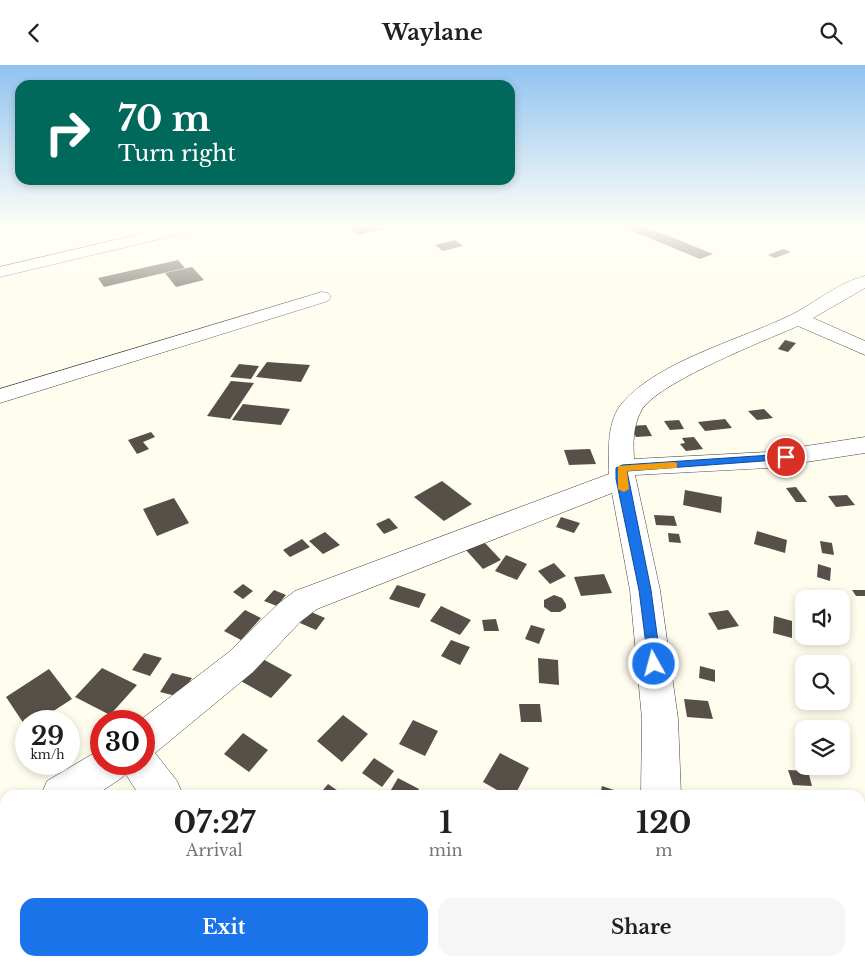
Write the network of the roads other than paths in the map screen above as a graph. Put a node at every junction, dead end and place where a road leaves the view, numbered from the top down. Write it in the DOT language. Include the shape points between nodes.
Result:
graph roads {
  1 [pos="17,269"];
  2 [pos="0,273"];
  3 [pos="865,281"];
  4 [pos="322,297"];
  5 [pos="798,319"];
  6 [pos="865,349"];
  7 [pos="0,396"];
  8 [pos="865,445"];
  9 [pos="622,473"];
  10 [pos="155,731"];
  11 [pos="93,775"];
  12 [pos="148,775"];
  13 [pos="69,790"];
  14 [pos="159,790"];
  15 [pos="661,790"];
  1 -- 2 [label="street"];
  3 -- 5 [label="street"];
  4 -- 7 [label="street"];
  5 -- 6 [label="street"];
  5 -- 9 [label="street" via="712,356 650,388 631,407 621,432"];
  8 -- 9 [label="street" via="766,460"];
  9 -- 10 [label="street" via="306,600 241,662"];
  9 -- 15 [label="street" via="645,590 660,719"];
  11 -- 13 [label="street"];
  12 -- 14 [label="street"];
}
